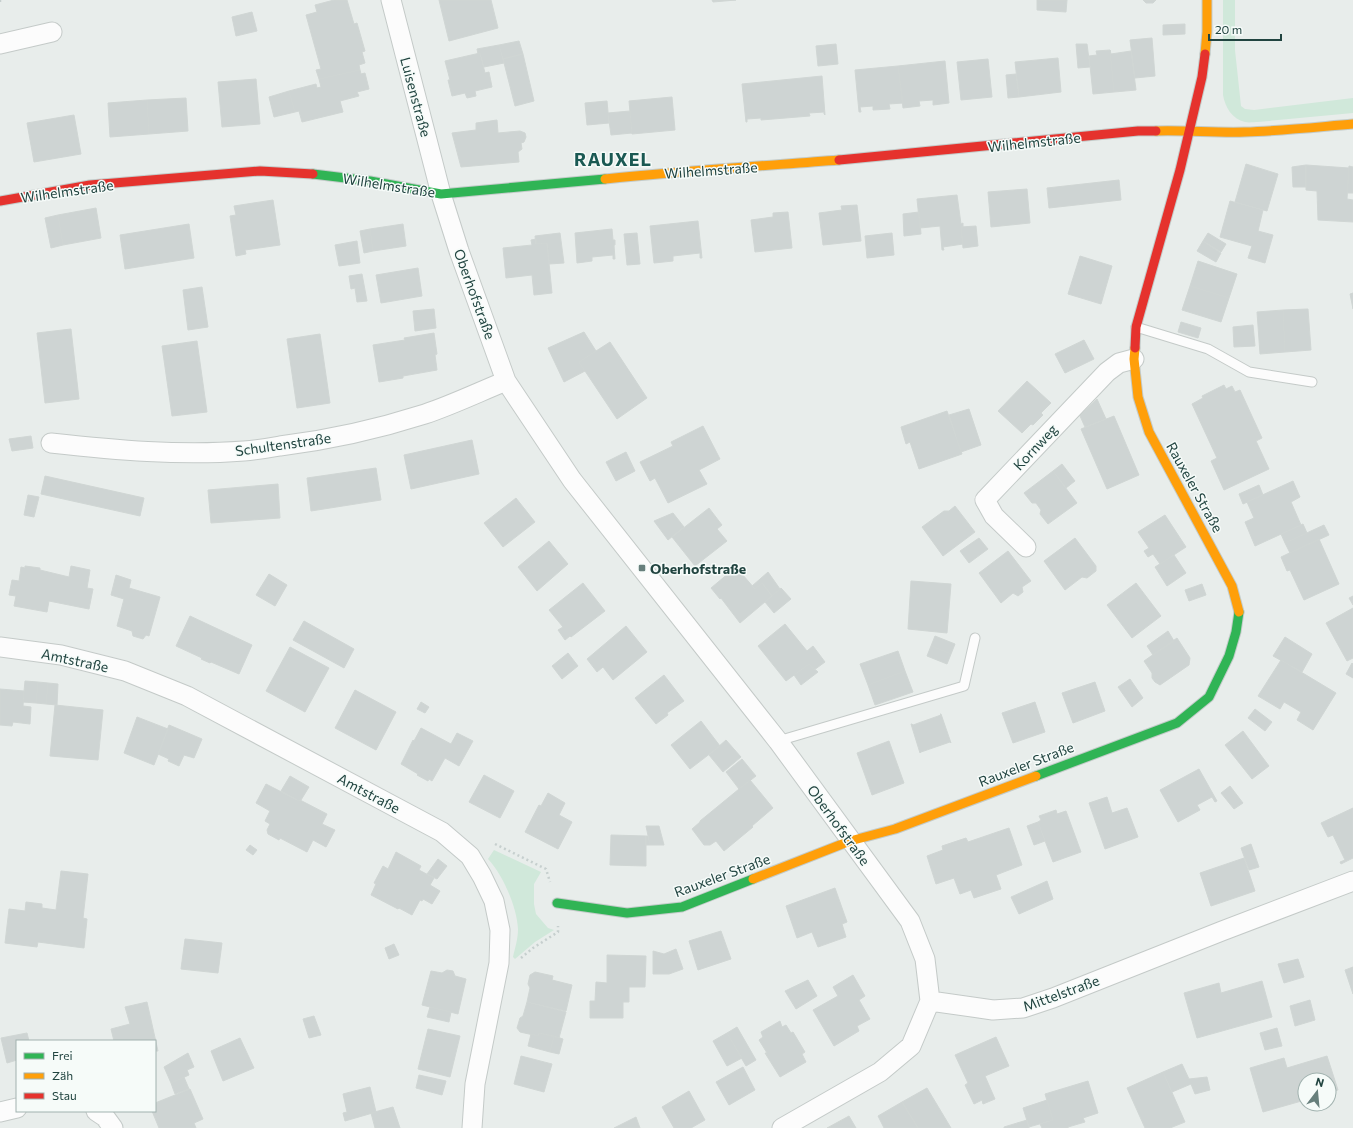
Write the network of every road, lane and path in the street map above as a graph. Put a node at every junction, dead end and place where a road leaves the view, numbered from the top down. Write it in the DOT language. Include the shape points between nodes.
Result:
graph roads {
  1 [pos="391,0"];
  2 [pos="1207,0"];
  3 [pos="52,32"];
  4 [pos="0,44"];
  5 [pos="1353,124"];
  6 [pos="1189,130"];
  7 [pos="441,194"];
  8 [pos="0,201"];
  9 [pos="1136,328"];
  10 [pos="1134,359"];
  11 [pos="506,381"];
  12 [pos="1312,382"];
  13 [pos="52,443"];
  14 [pos="1026,547"];
  15 [pos="975,638"];
  16 [pos="0,646"];
  17 [pos="778,741"];
  18 [pos="850,841"];
  19 [pos="495,844"];
  20 [pos="1353,881"];
  21 [pos="557,903"];
  22 [pos="499,963"];
  23 [pos="930,1001"];
  24 [pos="16,1108"];
  25 [pos="0,1112"];
  26 [pos="97,1112"];
  27 [pos="113,1128"];
  28 [pos="472,1128"];
  29 [pos="782,1128"];
  1 -- 7 [label="street, Luisenstraße"];
  2 -- 6 [label="street, Rauxeler Straße" via="1207,32 1202,77"];
  3 -- 4 [label="street"];
  5 -- 6 [label="street, Wilhelmstraße" via="1277,131"];
  6 -- 7 [label="street, Wilhelmstraße" via="1138,131 889,156 698,170"];
  6 -- 9 [label="street, Rauxeler Straße"];
  7 -- 8 [label="street, Wilhelmstraße" via="370,181 260,171 90,185"];
  7 -- 11 [label="street, Oberhofstraße" via="458,251"];
  9 -- 10 [label="street, Rauxeler Straße"];
  9 -- 12 [label="lane" via="1208,349 1249,372"];
  10 -- 14 [label="street, Kornweg" via="1119,363 1106,372 985,500 994,516"];
  10 -- 18 [label="street, Rauxeler Straße" via="1138,397 1148,432 1232,586 1239,612 1229,656 1209,697 1177,723 895,829"];
  11 -- 13 [label="street, Schultenstraße" via="425,414 367,431 306,443 245,451 184,453 112,450"];
  11 -- 17 [label="street, Oberhofstraße" via="572,480"];
  15 -- 17 [label="lane" via="964,686"];
  16 -- 22 [label="street, Amtstraße" via="61,655 125,670 187,696 442,832 470,856 494,901 500,930"];
  17 -- 18 [label="street, Oberhofstraße"];
  18 -- 21 [label="street, Rauxeler Straße" via="682,907 627,913"];
  18 -- 23 [label="street, Oberhofstraße" via="910,921 925,959"];
  19 -- 21 [label="path" via="546,868"];
  20 -- 23 [label="street, Mittelstraße" via="1023,1008 993,1010"];
  21 -- 22 [label="path" via="558,932 516,962"];
  22 -- 28 [label="street, Amtstraße" via="475,1084"];
  23 -- 29 [label="street" via="911,1046 880,1072"];
  24 -- 25 [label="street"];
  26 -- 27 [label="street"];
}
